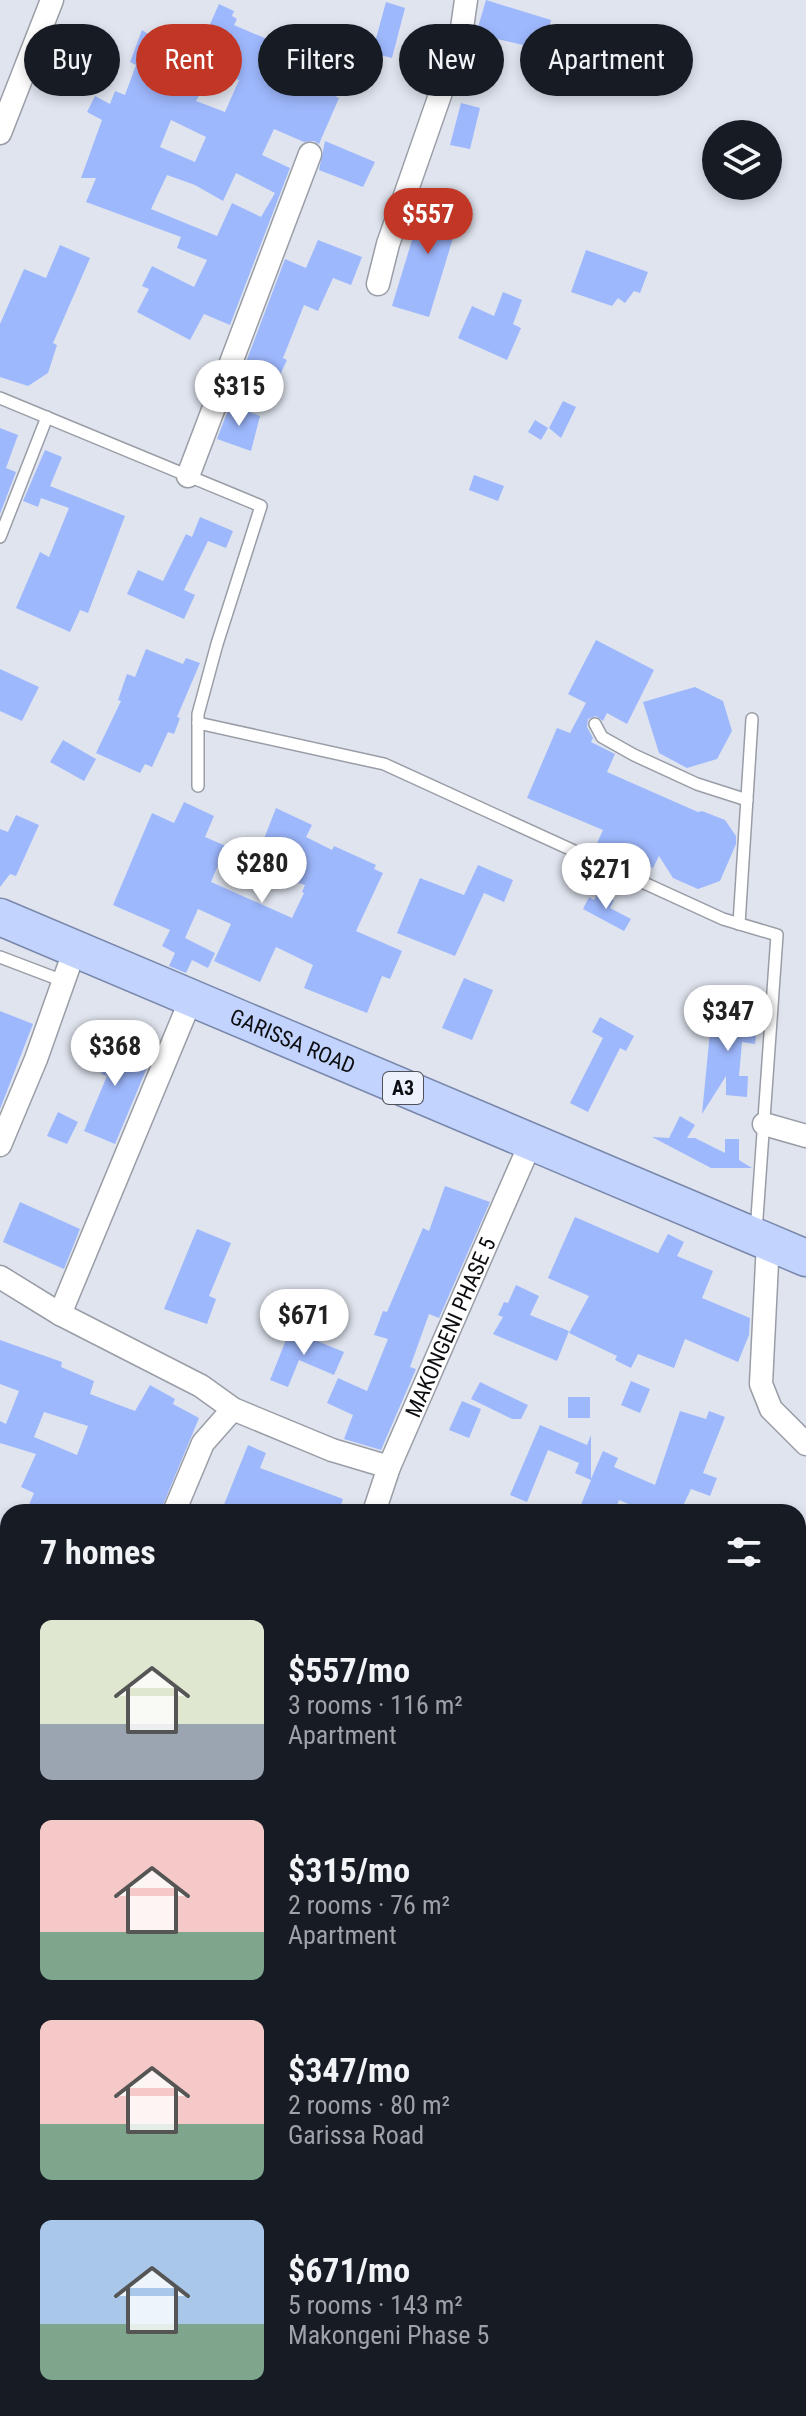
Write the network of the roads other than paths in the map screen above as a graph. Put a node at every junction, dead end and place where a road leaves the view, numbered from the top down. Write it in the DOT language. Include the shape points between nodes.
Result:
graph roads {
  1 [pos="52,0"];
  2 [pos="466,0"];
  3 [pos="0,133"];
  4 [pos="310,154"];
  5 [pos="378,284"];
  6 [pos="0,398"];
  7 [pos="47,417"];
  8 [pos="188,476"];
  9 [pos="0,537"];
  10 [pos="752,719"];
  11 [pos="198,723"];
  12 [pos="595,724"];
  13 [pos="198,786"];
  14 [pos="747,800"];
  15 [pos="0,917"];
  16 [pos="739,924"];
  17 [pos="0,957"];
  18 [pos="69,965"];
  19 [pos="191,999"];
  20 [pos="764,1124"];
  21 [pos="806,1136"];
  22 [pos="531,1142"];
  23 [pos="0,1145"];
  24 [pos="762,1239"];
  25 [pos="806,1258"];
  26 [pos="0,1277"];
  27 [pos="60,1314"];
  28 [pos="233,1409"];
  29 [pos="806,1444"];
  30 [pos="389,1467"];
  31 [pos="177,1504"];
  32 [pos="377,1504"];
  1 -- 3 [label="street"];
  2 -- 5 [label="street" via="461,35"];
  4 -- 8 [label="street"];
  6 -- 7 [label="lane"];
  7 -- 8 [label="lane"];
  7 -- 9 [label="lane"];
  8 -- 11 [label="lane" via="261,506"];
  10 -- 14 [label="lane"];
  11 -- 13 [label="lane"];
  11 -- 16 [label="lane" via="384,764"];
  12 -- 14 [label="lane" via="602,737 634,755"];
  14 -- 16 [label="lane"];
  15 -- 18 [label="highway, GARISSA ROAD / A3"];
  16 -- 20 [label="lane" via="777,935"];
  17 -- 18 [label="lane"];
  18 -- 19 [label="highway, GARISSA ROAD / A3"];
  18 -- 23 [label="street"];
  19 -- 22 [label="highway, GARISSA ROAD / A3"];
  19 -- 27 [label="street"];
  20 -- 21 [label="street"];
  20 -- 24 [label="lane"];
  22 -- 24 [label="highway, GARISSA ROAD / A3"];
  22 -- 30 [label="street, MAKONGENI PHASE 5"];
  24 -- 25 [label="highway, GARISSA ROAD / A3"];
  24 -- 29 [label="street" via="761,1384 771,1409"];
  26 -- 27 [label="street"];
  27 -- 28 [label="street" via="201,1386"];
  28 -- 30 [label="street"];
  28 -- 31 [label="street" via="203,1443"];
  30 -- 32 [label="street, MAKONGENI PHASE 5"];
}
